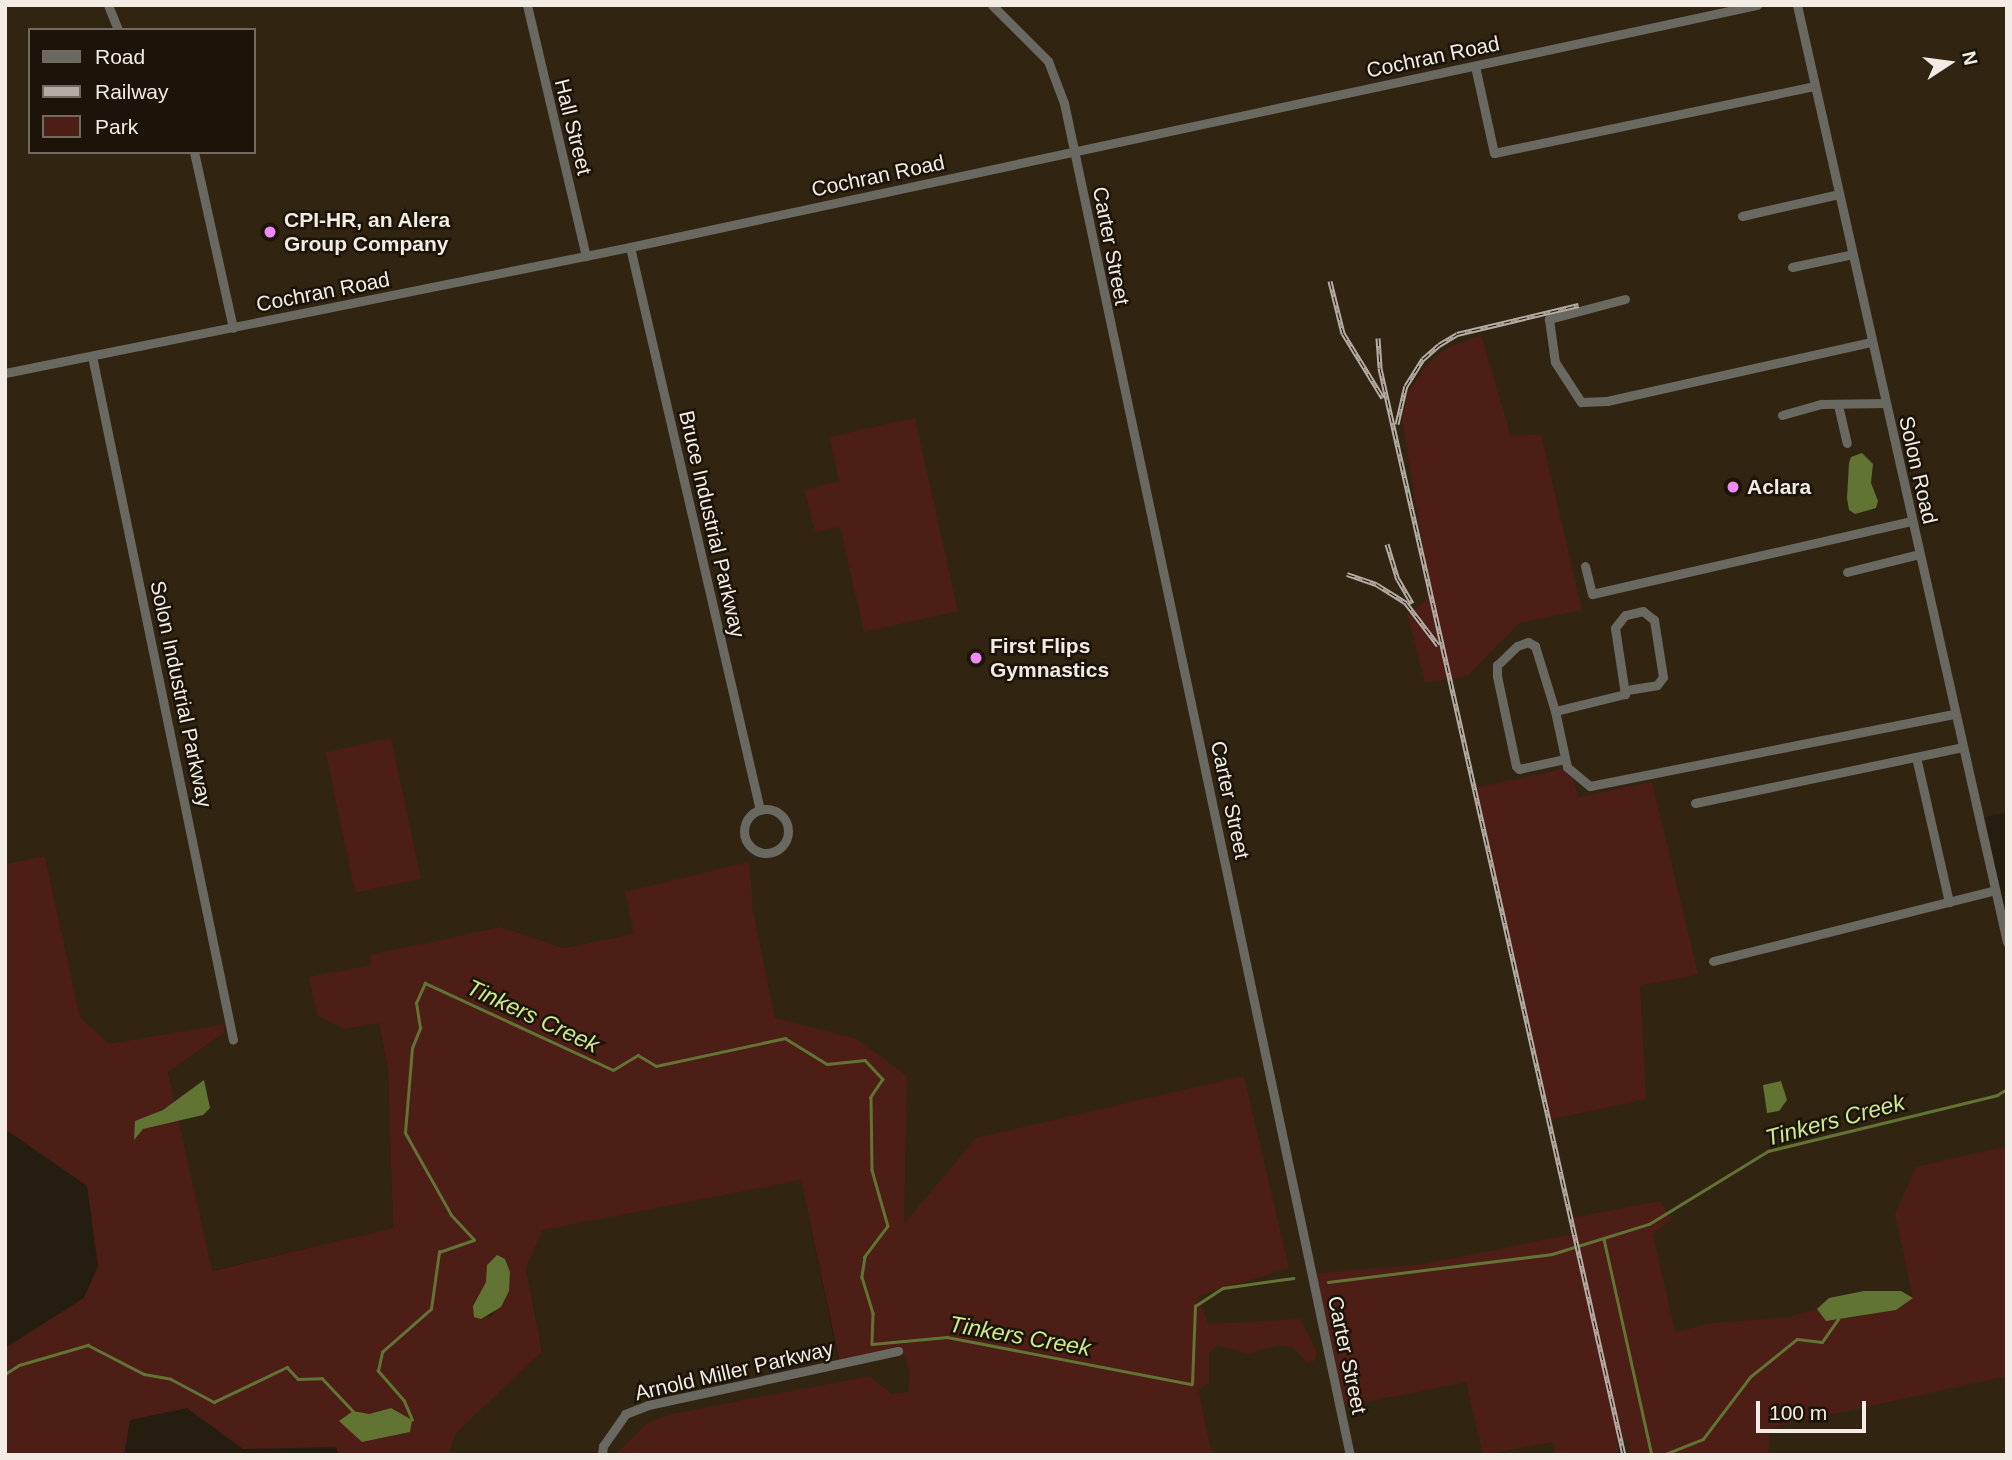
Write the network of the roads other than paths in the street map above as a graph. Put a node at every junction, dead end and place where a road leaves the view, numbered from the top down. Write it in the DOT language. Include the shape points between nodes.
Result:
graph roads {
  1 [pos="108,5"];
  2 [pos="527,5"];
  3 [pos="992,5"];
  4 [pos="1757,5"];
  5 [pos="1797,5"];
  6 [pos="117,28"];
  7 [pos="1475,66"];
  8 [pos="1815,86"];
  9 [pos="1075,152"];
  10 [pos="194,154"];
  11 [pos="1839,194"];
  12 [pos="1742,216"];
  13 [pos="630,247"];
  14 [pos="1853,254"];
  15 [pos="586,256"];
  16 [pos="1792,267"];
  17 [pos="1625,299"];
  18 [pos="233,328"];
  19 [pos="1872,342"];
  20 [pos="92,356"];
  21 [pos="5,373"];
  22 [pos="1885,403"];
  23 [pos="1838,405"];
  24 [pos="1782,415"];
  25 [pos="1847,443"];
  26 [pos="1912,521"];
  27 [pos="1919,554"];
  28 [pos="1585,566"];
  29 [pos="1847,572"];
  30 [pos="1628,690"];
  31 [pos="1555,711"];
  32 [pos="1955,714"];
  33 [pos="1962,747"];
  34 [pos="1916,757"];
  35 [pos="1565,759"];
  36 [pos="1695,803"];
  37 [pos="760,810"];
  38 [pos="1995,890"];
  39 [pos="1949,902"];
  40 [pos="2007,942"];
  41 [pos="1713,961"];
  42 [pos="233,1040"];
  43 [pos="898,1351"];
  44 [pos="602,1455"];
  45 [pos="1350,1455"];
  1 -- 6 [label="street"];
  2 -- 15 [label="street, Hall Street"];
  3 -- 9 [label="street, Carter Street" via="1048,61"];
  4 -- 7 [label="street, Cochran Road"];
  5 -- 8 [label="street, Solon Road"];
  7 -- 8 [label="street" via="1494,153"];
  7 -- 9 [label="street, Cochran Road"];
  8 -- 11 [label="street, Solon Road"];
  9 -- 13 [label="street, Cochran Road"];
  9 -- 45 [label="street, Carter Street"];
  10 -- 18 [label="street"];
  11 -- 12 [label="street"];
  11 -- 14 [label="street, Solon Road"];
  13 -- 15 [label="street, Cochran Road"];
  13 -- 37 [label="street, Bruce Industrial Parkway"];
  14 -- 16 [label="street"];
  14 -- 19 [label="street, Solon Road"];
  15 -- 18 [label="street, Cochran Road"];
  17 -- 19 [label="street" via="1549,318 1555,362 1581,402 1607,401"];
  18 -- 20 [label="street, Cochran Road"];
  19 -- 22 [label="street, Solon Road"];
  20 -- 21 [label="street, Cochran Road"];
  20 -- 42 [label="street, Solon Industrial Parkway"];
  22 -- 23 [label="street"];
  22 -- 26 [label="street, Solon Road"];
  23 -- 24 [label="street"];
  23 -- 25 [label="street"];
  26 -- 27 [label="street, Solon Road"];
  26 -- 28 [label="street" via="1592,594"];
  27 -- 29 [label="street"];
  27 -- 32 [label="street, Solon Road"];
  30 -- 30 [label="street" via="1615,628 1625,615 1643,611 1654,620 1663,677 1657,685"];
  30 -- 31 [label="street"];
  31 -- 35 [label="street"];
  31 -- 35 [label="street" via="1535,646 1528,642 1517,646 1497,665 1497,676 1517,766"];
  32 -- 33 [label="street, Solon Road"];
  32 -- 35 [label="street" via="1590,786 1567,767"];
  33 -- 34 [label="street"];
  33 -- 38 [label="street, Solon Road"];
  34 -- 36 [label="street"];
  34 -- 39 [label="street"];
  37 -- 37 [label="street" via="749,817 744,835 758,852 772,852 787,836 785,821 775,811"];
  38 -- 39 [label="street"];
  38 -- 40 [label="street, Solon Road"];
  39 -- 41 [label="street"];
  43 -- 44 [label="street, Arnold Miller Parkway" via="648,1405 625,1414 603,1446"];
}
